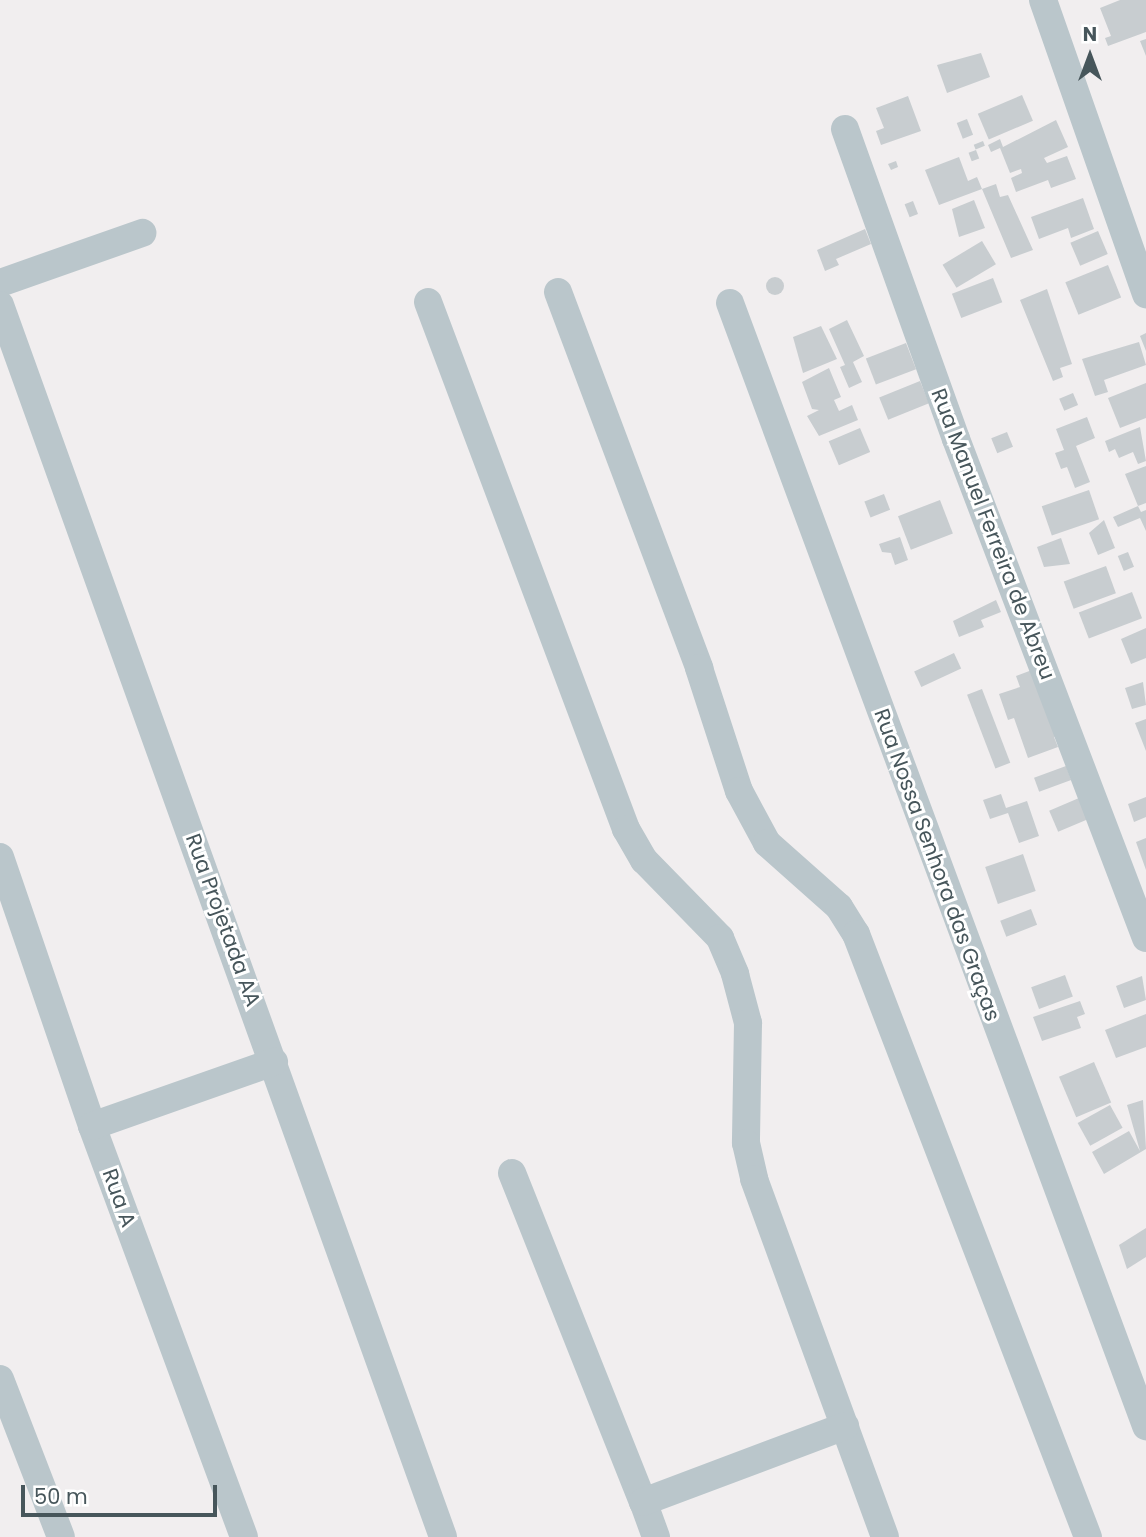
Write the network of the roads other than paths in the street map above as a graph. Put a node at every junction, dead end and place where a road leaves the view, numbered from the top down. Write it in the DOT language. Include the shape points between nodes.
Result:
graph roads {
  1 [pos="1044,0"];
  2 [pos="845,129"];
  3 [pos="142,233"];
  4 [pos="0,283"];
  5 [pos="558,292"];
  6 [pos="1146,294"];
  7 [pos="428,302"];
  8 [pos="730,303"];
  9 [pos="0,305"];
  10 [pos="0,858"];
  11 [pos="1146,938"];
  12 [pos="274,1062"];
  13 [pos="92,1126"];
  14 [pos="512,1173"];
  15 [pos="0,1379"];
  16 [pos="845,1426"];
  17 [pos="1146,1426"];
  18 [pos="643,1502"];
  19 [pos="61,1537"];
  20 [pos="244,1537"];
  21 [pos="443,1537"];
  22 [pos="656,1537"];
  23 [pos="885,1537"];
  24 [pos="1088,1537"];
  1 -- 6 [label="street"];
  2 -- 11 [label="street, Rua Manuel Ferreira de Abreu" via="956,439"];
  3 -- 4 [label="street"];
  5 -- 24 [label="street" via="699,668 739,791 767,843 839,907 856,934"];
  7 -- 16 [label="street" via="626,829 644,860 720,938 736,974 748,1023 746,1143"];
  8 -- 17 [label="street, Rua Nossa Senhora das Graças"];
  9 -- 12 [label="street, Rua Projetada AA"];
  10 -- 13 [label="street, Rua A"];
  12 -- 13 [label="street"];
  12 -- 21 [label="street, Rua Projetada AA"];
  13 -- 20 [label="street, Rua A"];
  14 -- 18 [label="street"];
  15 -- 19 [label="street"];
  16 -- 18 [label="street"];
  16 -- 23 [label="street"];
  18 -- 22 [label="street"];
}
